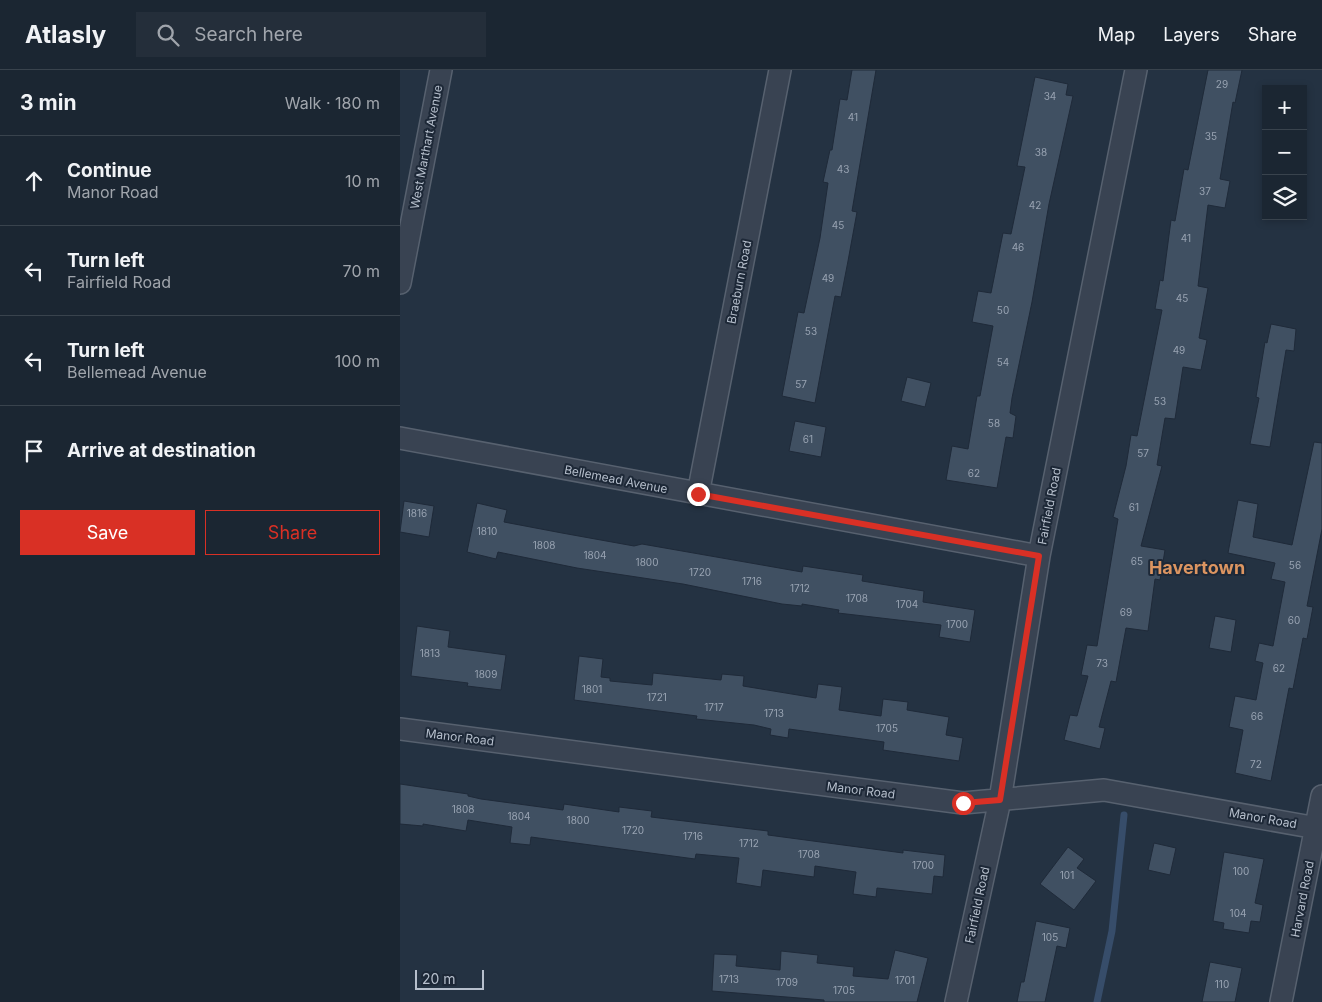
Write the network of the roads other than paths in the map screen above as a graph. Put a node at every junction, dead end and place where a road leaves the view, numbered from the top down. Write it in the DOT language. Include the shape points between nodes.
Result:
graph roads {
  1 [pos="441,70"];
  2 [pos="780,70"];
  3 [pos="1136,70"];
  4 [pos="400,283"];
  5 [pos="400,438"];
  6 [pos="698,494"];
  7 [pos="1039,556"];
  8 [pos="400,729"];
  9 [pos="1322,796"];
  10 [pos="1000,800"];
  11 [pos="1319,828"];
  12 [pos="956,1002"];
  13 [pos="1282,1002"];
  1 -- 4 [label="street, West Marthart Avenue"];
  2 -- 6 [label="street, Braeburn Road"];
  3 -- 7 [label="street, Fairfield Road"];
  5 -- 6 [label="street, Bellemead Avenue"];
  6 -- 7 [label="street, Bellemead Avenue"];
  7 -- 10 [label="street, Fairfield Road"];
  8 -- 10 [label="street, Manor Road" via="963,803"];
  9 -- 11 [label="street, Harvard Road"];
  10 -- 11 [label="street, Manor Road" via="1104,790"];
  10 -- 12 [label="street, Fairfield Road"];
  11 -- 13 [label="street, Harvard Road"];
}
